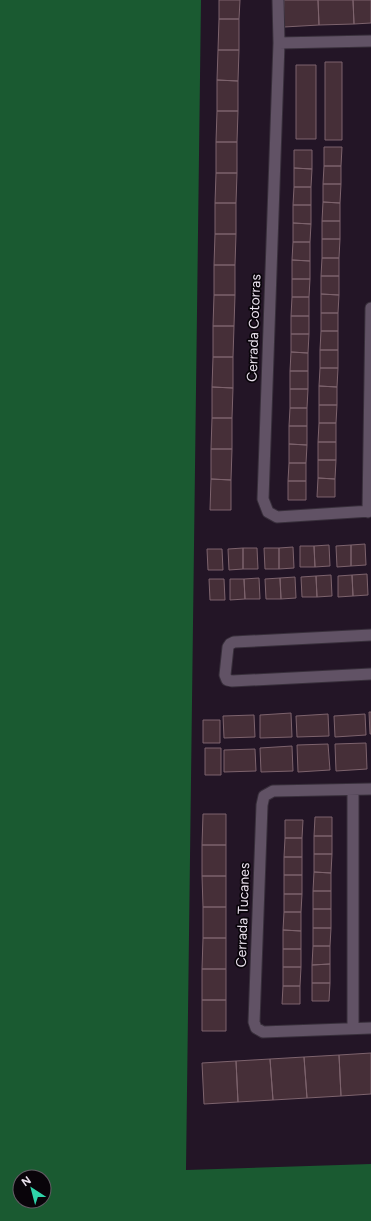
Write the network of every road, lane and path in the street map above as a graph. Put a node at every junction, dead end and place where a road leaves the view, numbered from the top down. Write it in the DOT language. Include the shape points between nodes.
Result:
graph roads {
  1 [pos="278,0"];
  2 [pos="371,41"];
  3 [pos="279,43"];
  4 [pos="371,308"];
  5 [pos="370,399"];
  6 [pos="370,512"];
  7 [pos="371,636"];
  8 [pos="371,674"];
  9 [pos="371,789"];
  10 [pos="353,790"];
  11 [pos="353,1028"];
  12 [pos="371,1028"];
  1 -- 3 [label="street, Cerrada Cotorras"];
  2 -- 3 [label="street"];
  3 -- 6 [label="street, Cerrada Cotorras" via="263,499 268,512 277,517"];
  4 -- 5 [label="street, Cerrada Cotorras"];
  5 -- 6 [label="street, Cerrada Cotorras"];
  7 -- 8 [label="street" via="234,642 228,647 225,675 227,680 232,681"];
  9 -- 10 [label="street, Cerrada Tucanes"];
  10 -- 11 [label="street"];
  10 -- 11 [label="street, Cerrada Tucanes" via="273,791 264,796 254,1022 256,1028 263,1032"];
  11 -- 12 [label="street, Cerrada Tucanes"];
}
